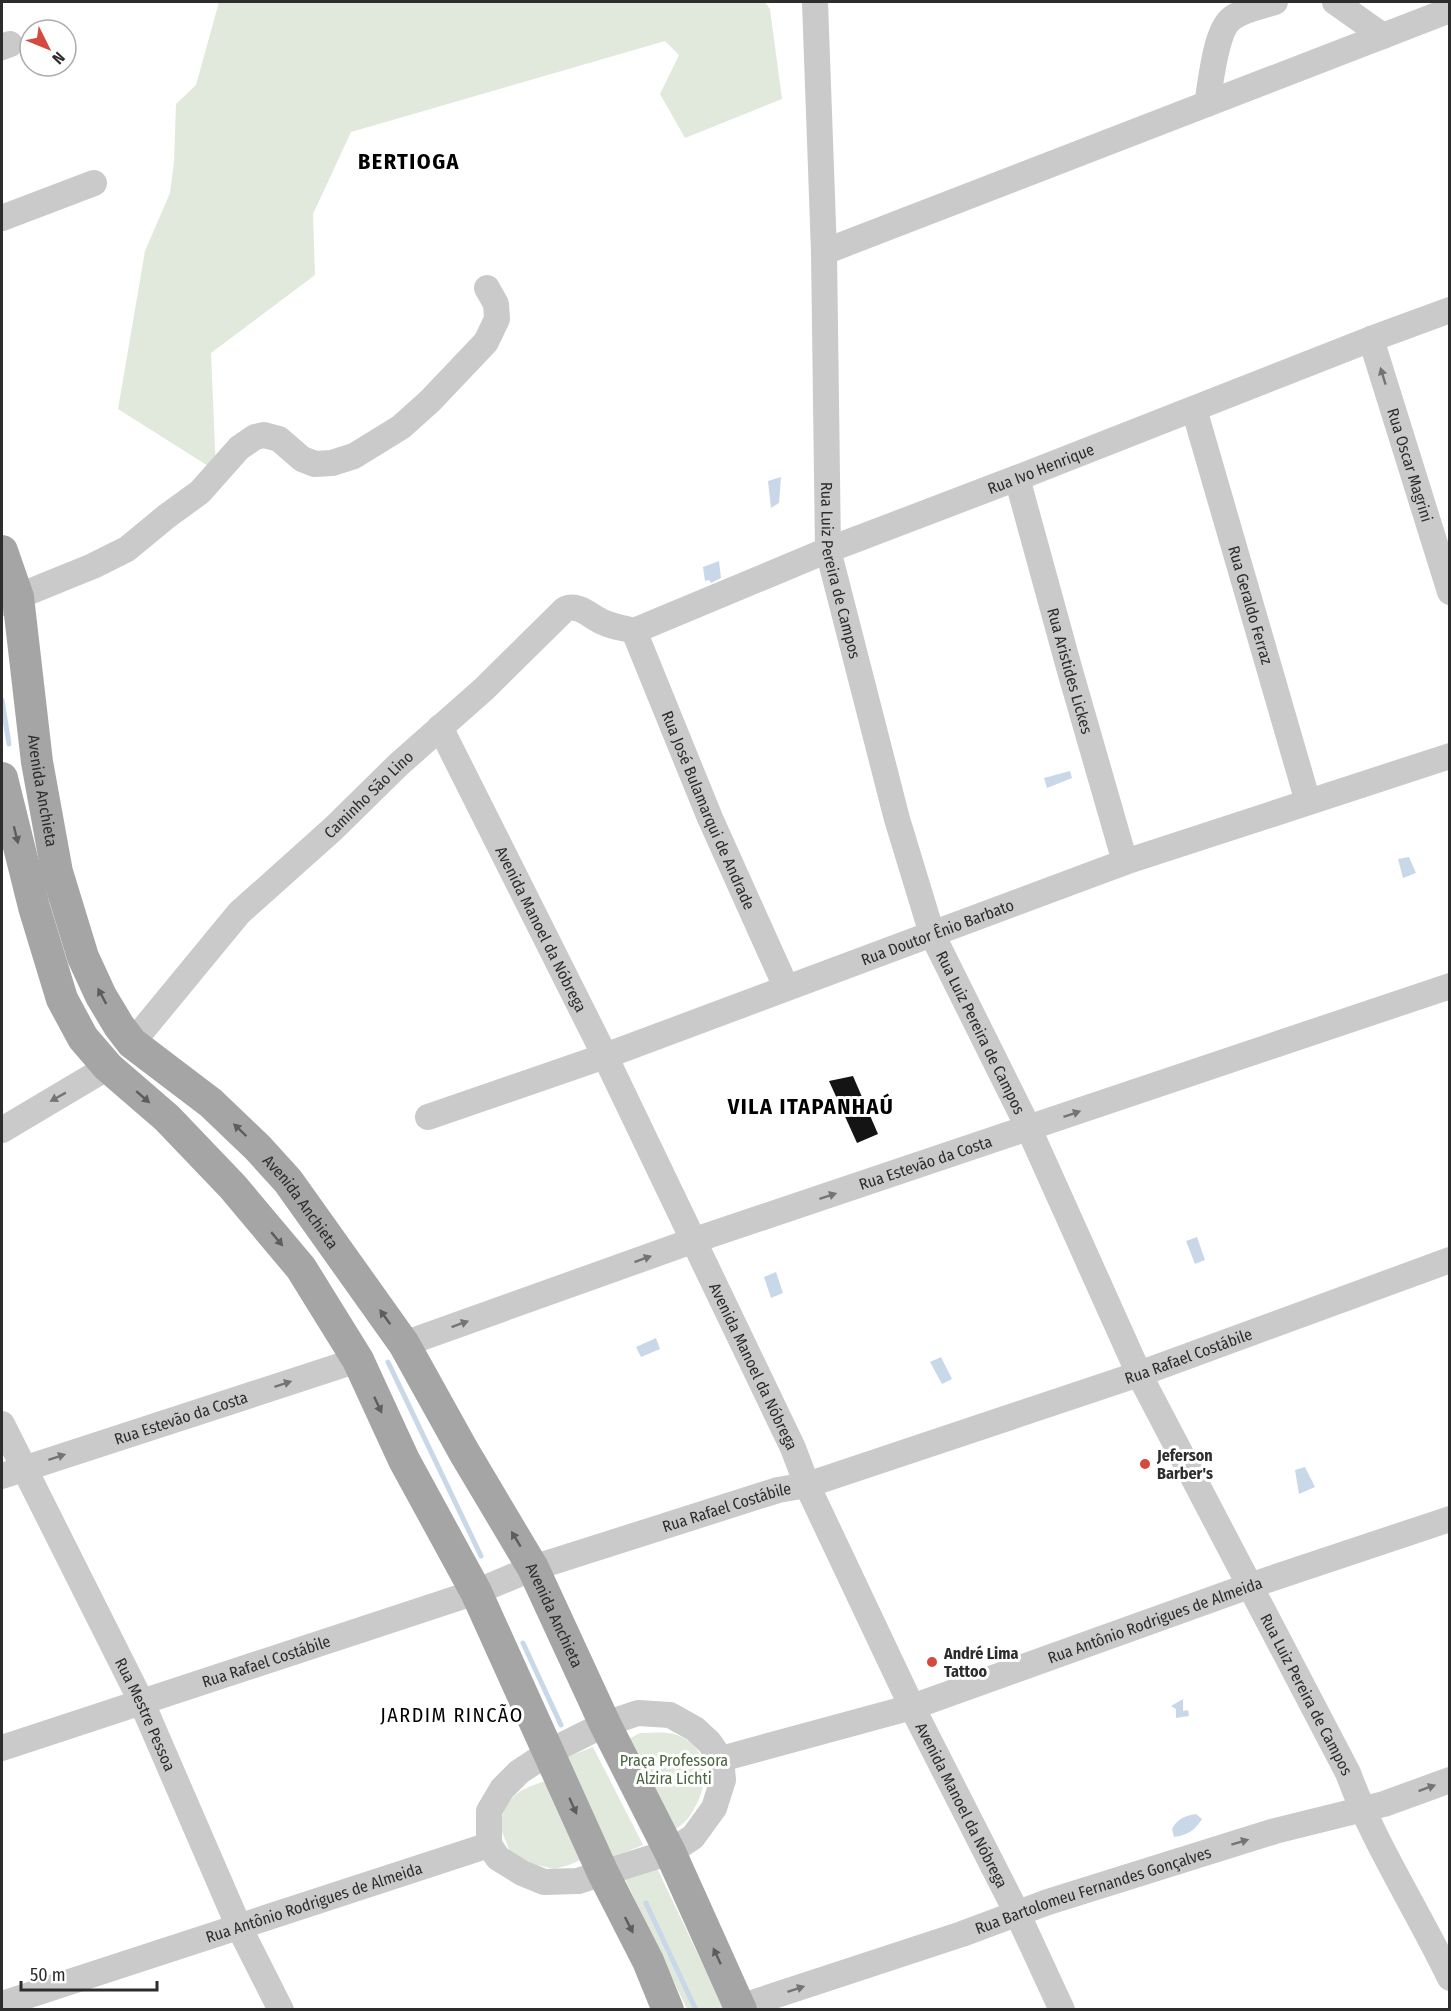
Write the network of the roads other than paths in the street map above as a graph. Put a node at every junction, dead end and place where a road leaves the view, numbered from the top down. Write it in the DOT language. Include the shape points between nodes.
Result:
graph roads {
  1 [pos="814,2"];
  2 [pos="1275,2"];
  3 [pos="1335,2"];
  4 [pos="1449,10"];
  5 [pos="1383,36"];
  6 [pos="1207,104"];
  7 [pos="94,183"];
  8 [pos="2,218"];
  9 [pos="824,252"];
  10 [pos="487,288"];
  11 [pos="1449,310"];
  12 [pos="1371,339"];
  13 [pos="1194,409"];
  14 [pos="1017,478"];
  15 [pos="828,550"];
  16 [pos="2,551"];
  17 [pos="1449,592"];
  18 [pos="10,600"];
  19 [pos="634,631"];
  20 [pos="440,727"];
  21 [pos="1449,756"];
  22 [pos="37,762"];
  23 [pos="2,777"];
  24 [pos="1308,802"];
  25 [pos="1125,862"];
  26 [pos="932,934"];
  27 [pos="1449,986"];
  28 [pos="786,987"];
  29 [pos="132,1043"];
  30 [pos="605,1056"];
  31 [pos="108,1067"];
  32 [pos="428,1117"];
  33 [pos="1029,1129"];
  34 [pos="2,1130"];
  35 [pos="692,1241"];
  36 [pos="1449,1260"];
  37 [pos="404,1344"];
  38 [pos="358,1360"];
  39 [pos="1139,1374"];
  40 [pos="2,1424"];
  41 [pos="13,1472"];
  42 [pos="807,1485"];
  43 [pos="1449,1519"];
  44 [pos="533,1568"];
  45 [pos="1250,1586"];
  46 [pos="476,1592"];
  47 [pos="142,1702"];
  48 [pos="912,1707"];
  49 [pos="605,1724"];
  50 [pos="2,1748"];
  51 [pos="549,1752"];
  52 [pos="721,1759"];
  53 [pos="1449,1780"];
  54 [pos="1361,1809"];
  55 [pos="489,1845"];
  56 [pos="670,1852"];
  57 [pos="603,1873"];
  58 [pos="1018,1915"];
  59 [pos="239,1927"];
  60 [pos="1449,1978"];
  61 [pos="2,2004"];
  62 [pos="740,2008"];
  63 [pos="280,2010"];
  64 [pos="668,2010"];
  65 [pos="1062,2010"];
  1 -- 9 [label="street, Rua Luiz Pereira de Campos"];
  2 -- 6 [label="street" via="1235,17 1223,28"];
  3 -- 5 [label="street"];
  4 -- 5 [label="street"];
  5 -- 6 [label="street"];
  6 -- 9 [label="street"];
  7 -- 8 [label="street"];
  9 -- 15 [label="street, Rua Luiz Pereira de Campos"];
  10 -- 18 [label="street" via="496,304 497,319 486,342 401,427 354,456 332,463 309,462 279,439 255,437 239,448 200,492 127,549"];
  11 -- 12 [label="street, Rua Ivo Henrique"];
  12 -- 13 [label="street, Rua Ivo Henrique"];
  17 -- 12 [label="street, Rua Oscar Magrini, one-way"];
  13 -- 14 [label="street, Rua Ivo Henrique"];
  13 -- 24 [label="street, Rua Geraldo Ferraz"];
  14 -- 15 [label="street, Rua Ivo Henrique"];
  14 -- 25 [label="street, Rua Aristides Lickes"];
  15 -- 19 [label="street, Rua Ivo Henrique"];
  15 -- 26 [label="street, Rua Luiz Pereira de Campos" via="897,819"];
  16 -- 18 [label="main road, Avenida Anchieta"];
  18 -- 22 [label="main road, Avenida Anchieta"];
  19 -- 20 [label="street, Caminho São Lino" via="597,620 578,608 565,609"];
  19 -- 28 [label="street, Rua José Bulamarqui de Andrade" via="710,818"];
  20 -- 29 [label="street, Caminho São Lino" via="238,913"];
  20 -- 30 [label="street, Avenida Manoel da Nóbrega"];
  21 -- 24 [label="street, Rua Doutor Ênio Barbato"];
  22 -- 23 [label="street"];
  29 -- 22 [label="main road, Avenida Anchieta, one-way" via="101,996 83,957 57,872"];
  23 -- 31 [label="main road, Avenida Anchieta, one-way" via="34,907 62,999 83,1038"];
  24 -- 25 [label="street, Rua Doutor Ênio Barbato"];
  25 -- 26 [label="street, Rua Doutor Ênio Barbato"];
  26 -- 28 [label="street, Rua Doutor Ênio Barbato"];
  26 -- 33 [label="street, Rua Luiz Pereira de Campos"];
  33 -- 27 [label="street, Rua Estevão da Costa, one-way"];
  28 -- 30 [label="street, Rua Doutor Ênio Barbato"];
  37 -- 29 [label="main road, Avenida Anchieta, one-way" via="273,1164 211,1103"];
  30 -- 32 [label="street, Rua Doutor Ênio Barbato"];
  30 -- 35 [label="street, Avenida Manoel da Nóbrega"];
  31 -- 34 [label="street, one-way"];
  31 -- 38 [label="main road, Avenida Anchieta, one-way" via="167,1118 233,1187 301,1268"];
  35 -- 33 [label="street, Rua Estevão da Costa, one-way"];
  33 -- 39 [label="street, Rua Luiz Pereira de Campos"];
  37 -- 35 [label="street, Rua Estevão da Costa, one-way"];
  35 -- 42 [label="street, Avenida Manoel da Nóbrega" via="793,1448"];
  36 -- 39 [label="street, Rua Rafael Costábile"];
  44 -- 37 [label="main road, Avenida Anchieta, one-way"];
  41 -- 38 [label="street, Rua Estevão da Costa, one-way"];
  38 -- 46 [label="main road, Avenida Anchieta, one-way" via="404,1460"];
  39 -- 42 [label="street, Rua Rafael Costábile"];
  39 -- 45 [label="street, Rua Luiz Pereira de Campos"];
  40 -- 41 [label="street, Rua Mestre Pessoa"];
  41 -- 47 [label="street, Rua Mestre Pessoa"];
  42 -- 44 [label="street, Rua Rafael Costábile" via="778,1490"];
  42 -- 48 [label="street, Avenida Manoel da Nóbrega"];
  43 -- 45 [label="street, Rua Antônio Rodrigues de Almeida"];
  44 -- 46 [label="street, Rua Rafael Costábile"];
  44 -- 49 [label="main road, Avenida Anchieta"];
  45 -- 48 [label="street, Rua Antônio Rodrigues de Almeida"];
  45 -- 54 [label="street, Rua Luiz Pereira de Campos" via="1348,1773"];
  46 -- 47 [label="street, Rua Rafael Costábile"];
  46 -- 51 [label="main road, Avenida Anchieta"];
  47 -- 50 [label="street, Rua Rafael Costábile"];
  47 -- 59 [label="street, Rua Mestre Pessoa"];
  48 -- 52 [label="street, Rua Antônio Rodrigues de Almeida"];
  48 -- 58 [label="street, Avenida Manoel da Nóbrega"];
  49 -- 51 [label="street"];
  49 -- 52 [label="street" via="638,1713 670,1715 695,1729"];
  49 -- 56 [label="main road, Avenida Anchieta"];
  51 -- 55 [label="street" via="502,1789 489,1811"];
  51 -- 57 [label="main road, Avenida Anchieta, one-way"];
  52 -- 56 [label="street" via="723,1779 714,1808 693,1837"];
  54 -- 53 [label="street, Rua Bartolomeu Fernandes Gonçalves, one-way"];
  58 -- 54 [label="street, Rua Bartolomeu Fernandes Gonçalves, one-way" via="1048,1902 1275,1831"];
  54 -- 60 [label="street, Rua Luiz Pereira de Campos"];
  55 -- 57 [label="street" via="498,1858 544,1882 578,1881"];
  55 -- 59 [label="street, Rua Antônio Rodrigues de Almeida"];
  56 -- 57 [label="street"];
  62 -- 56 [label="main road, Avenida Anchieta, one-way"];
  57 -- 64 [label="main road, Avenida Anchieta, one-way"];
  62 -- 58 [label="street, Rua Bartolomeu Fernandes Gonçalves, one-way"];
  58 -- 65 [label="street, Avenida Manoel da Nóbrega"];
  59 -- 61 [label="street, Rua Antônio Rodrigues de Almeida"];
  59 -- 63 [label="street, Rua Mestre Pessoa"];
}
